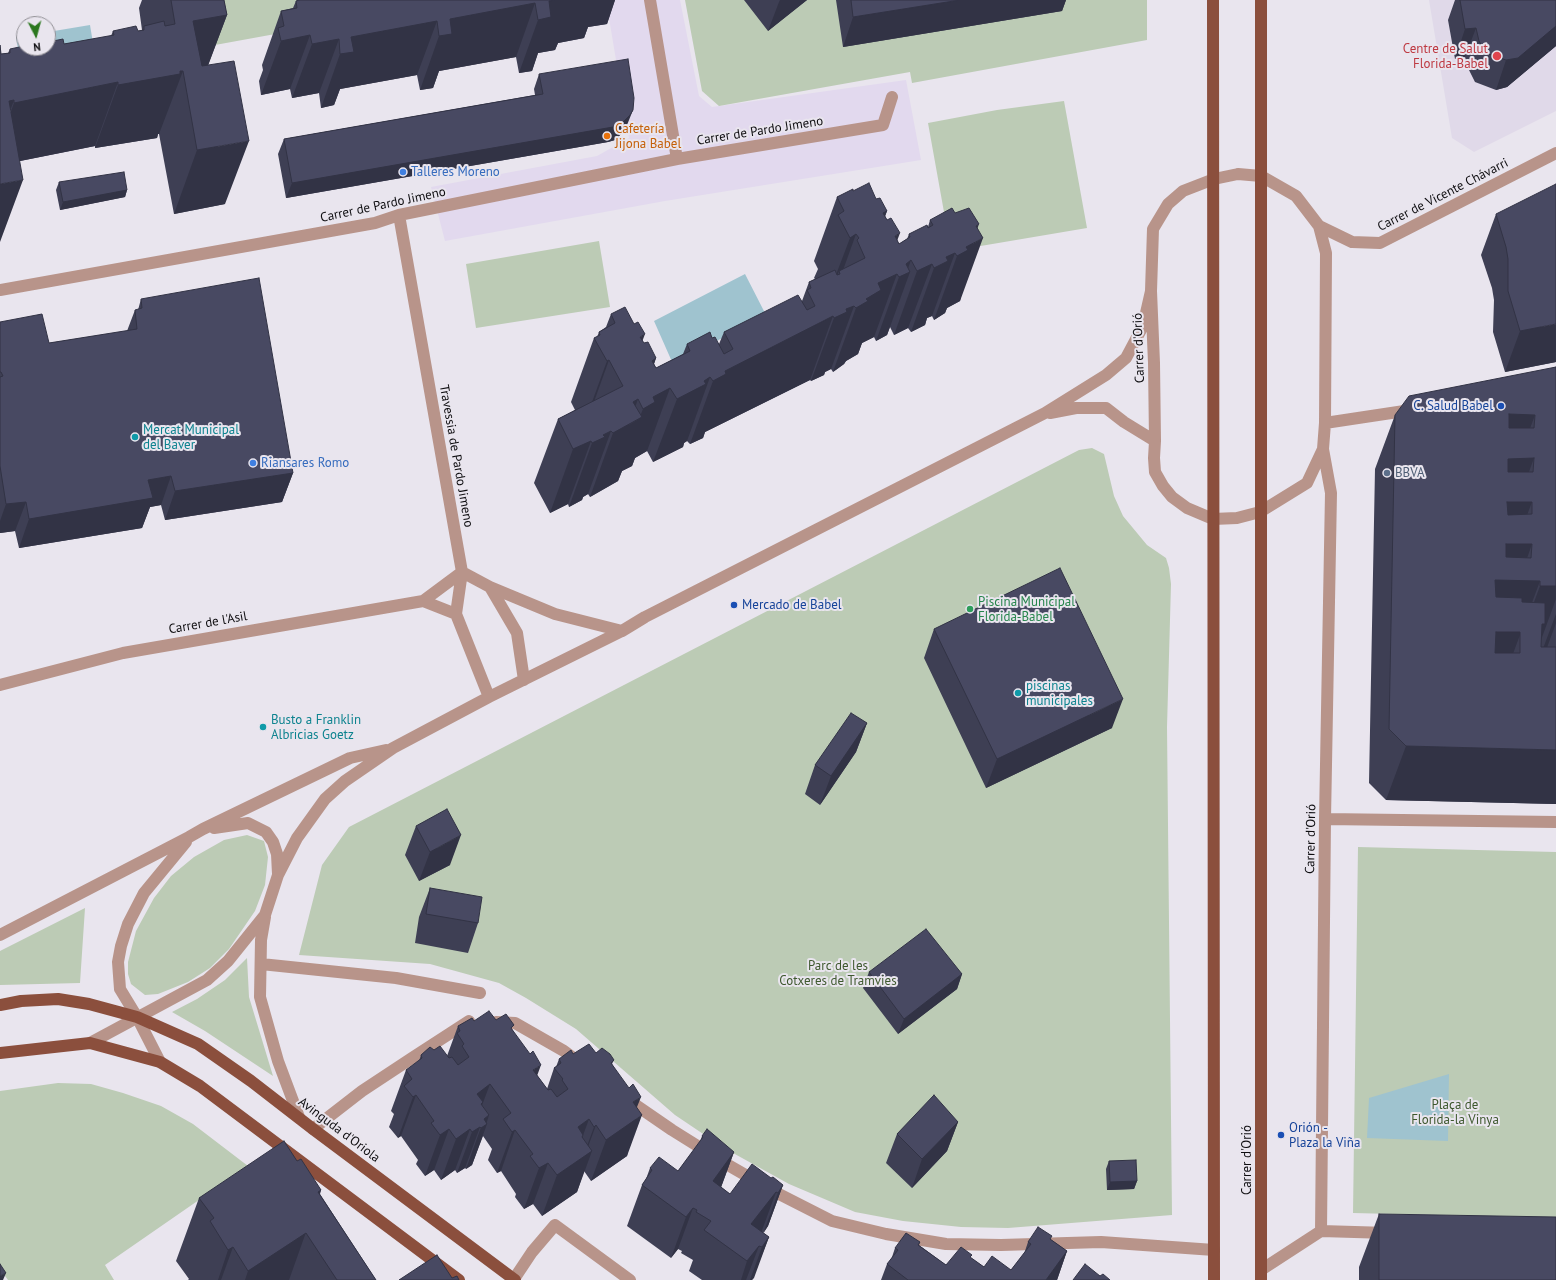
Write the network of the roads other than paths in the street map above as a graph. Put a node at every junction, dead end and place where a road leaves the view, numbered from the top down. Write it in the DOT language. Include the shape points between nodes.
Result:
graph roads {
  1 [pos="650,0"];
  2 [pos="1213,0"];
  3 [pos="1261,0"];
  4 [pos="892,97"];
  5 [pos="1556,153"];
  6 [pos="677,159"];
  7 [pos="1261,176"];
  8 [pos="1214,179"];
  9 [pos="399,215"];
  10 [pos="1319,226"];
  11 [pos="0,290"];
  12 [pos="1151,291"];
  13 [pos="1419,409"];
  14 [pos="1045,414"];
  15 [pos="1325,423"];
  16 [pos="1156,440"];
  17 [pos="1323,449"];
  18 [pos="1260,512"];
  19 [pos="1213,519"];
  20 [pos="462,572"];
  21 [pos="490,587"];
  22 [pos="423,601"];
  23 [pos="456,614"];
  24 [pos="622,630"];
  25 [pos="524,680"];
  26 [pos="0,685"];
  27 [pos="489,697"];
  28 [pos="393,748"];
  29 [pos="1325,819"];
  30 [pos="1556,822"];
  31 [pos="203,829"];
  32 [pos="189,838"];
  33 [pos="278,875"];
  34 [pos="265,915"];
  35 [pos="0,935"];
  36 [pos="261,964"];
  37 [pos="480,993"];
  38 [pos="0,1005"];
  39 [pos="137,1017"];
  40 [pos="90,1043"];
  41 [pos="0,1053"];
  42 [pos="160,1062"];
  43 [pos="589,1070"];
  44 [pos="613,1089"];
  45 [pos="298,1117"];
  46 [pos="313,1129"];
  47 [pos="1321,1231"];
  48 [pos="1400,1233"];
  49 [pos="1214,1250"];
  50 [pos="1261,1275"];
  51 [pos="459,1280"];
  52 [pos="515,1280"];
  53 [pos="630,1280"];
  54 [pos="1214,1280"];
  1 -- 6 [label="street"];
  2 -- 8 [label="main road"];
  3 -- 7 [label="main road"];
  4 -- 6 [label="street, Carrer de Pardo Jimeno" via="883,126"];
  5 -- 10 [label="street, Carrer de Vicente Chávarri" via="1380,243 1352,242"];
  6 -- 9 [label="street, Carrer de Pardo Jimeno"];
  7 -- 8 [label="street, Carrer d'Orió" via="1238,174"];
  7 -- 10 [label="street, Carrer d'Orió" via="1296,196"];
  7 -- 18 [label="main road, Carrer d'Orió"];
  8 -- 12 [label="street, Carrer d'Orió" via="1182,191 1168,204 1153,229"];
  8 -- 19 [label="main road"];
  9 -- 11 [label="street, Carrer de Pardo Jimeno" via="375,223"];
  9 -- 20 [label="street, Travessia de Pardo Jimeno"];
  10 -- 15 [label="street, Carrer d'Orió" via="1326,253"];
  12 -- 14 [label="street" via="1143,326 1126,358 1106,375"];
  12 -- 16 [label="street, Carrer d'Orió"];
  13 -- 15 [label="street"];
  14 -- 16 [label="street" via="1076,408 1106,408 1124,422"];
  14 -- 24 [label="street"];
  15 -- 17 [label="street, Carrer d'Orió"];
  16 -- 19 [label="street, Carrer d'Orió" via="1155,472 1163,486 1172,497 1187,508"];
  17 -- 18 [label="street, Carrer d'Orió" via="1306,483"];
  17 -- 29 [label="street, Carrer d'Orió" via="1331,493"];
  18 -- 19 [label="street, Carrer d'Orió" via="1237,518"];
  18 -- 50 [label="main road, Carrer d'Orió"];
  19 -- 49 [label="main road"];
  20 -- 21 [label="street"];
  20 -- 22 [label="street, Carrer de l'Asil"];
  20 -- 23 [label="street, Travessia de Pardo Jimeno"];
  21 -- 24 [label="street" via="555,614"];
  21 -- 25 [label="street" via="517,633"];
  22 -- 23 [label="street"];
  22 -- 26 [label="street, Carrer de l'Asil" via="123,652"];
  23 -- 27 [label="street, Travessia de Pardo Jimeno"];
  24 -- 25 [label="street"];
  25 -- 27 [label="street"];
  27 -- 28 [label="street"];
  28 -- 31 [label="street" via="350,758"];
  28 -- 33 [label="street" via="345,781 325,799 297,838"];
  29 -- 30 [label="street"];
  29 -- 47 [label="street, Carrer d'Orió"];
  31 -- 32 [label="street"];
  31 -- 33 [label="street" via="248,824 266,832 277,854"];
  32 -- 35 [label="street"];
  32 -- 39 [label="street" via="144,893 128,924 121,946 118,962 120,989"];
  33 -- 34 [label="street"];
  34 -- 36 [label="street"];
  34 -- 39 [label="street" via="228,961 207,980"];
  36 -- 37 [label="street" via="396,978"];
  36 -- 45 [label="street" via="260,997 278,1061"];
  38 -- 39 [label="main road, Avinguda d'Oriola" via="58,999 89,1004"];
  39 -- 40 [label="street"];
  39 -- 42 [label="street"];
  39 -- 45 [label="main road, Avinguda d'Oriola" via="198,1044"];
  40 -- 41 [label="main road"];
  40 -- 42 [label="main road"];
  42 -- 51 [label="main road" via="200,1086"];
  43 -- 46 [label="street" via="564,1051 515,1023 469,1021 362,1091"];
  44 -- 49 [label="street" via="728,1165 832,1221 886,1234 946,1244 1101,1242"];
  45 -- 46 [label="main road, Avinguda d'Oriola"];
  46 -- 52 [label="main road, Avinguda d'Oriola"];
  47 -- 48 [label="street"];
  47 -- 50 [label="street"];
  49 -- 54 [label="main road"];
  52 -- 53 [label="street" via="532,1252 555,1225"];
}
